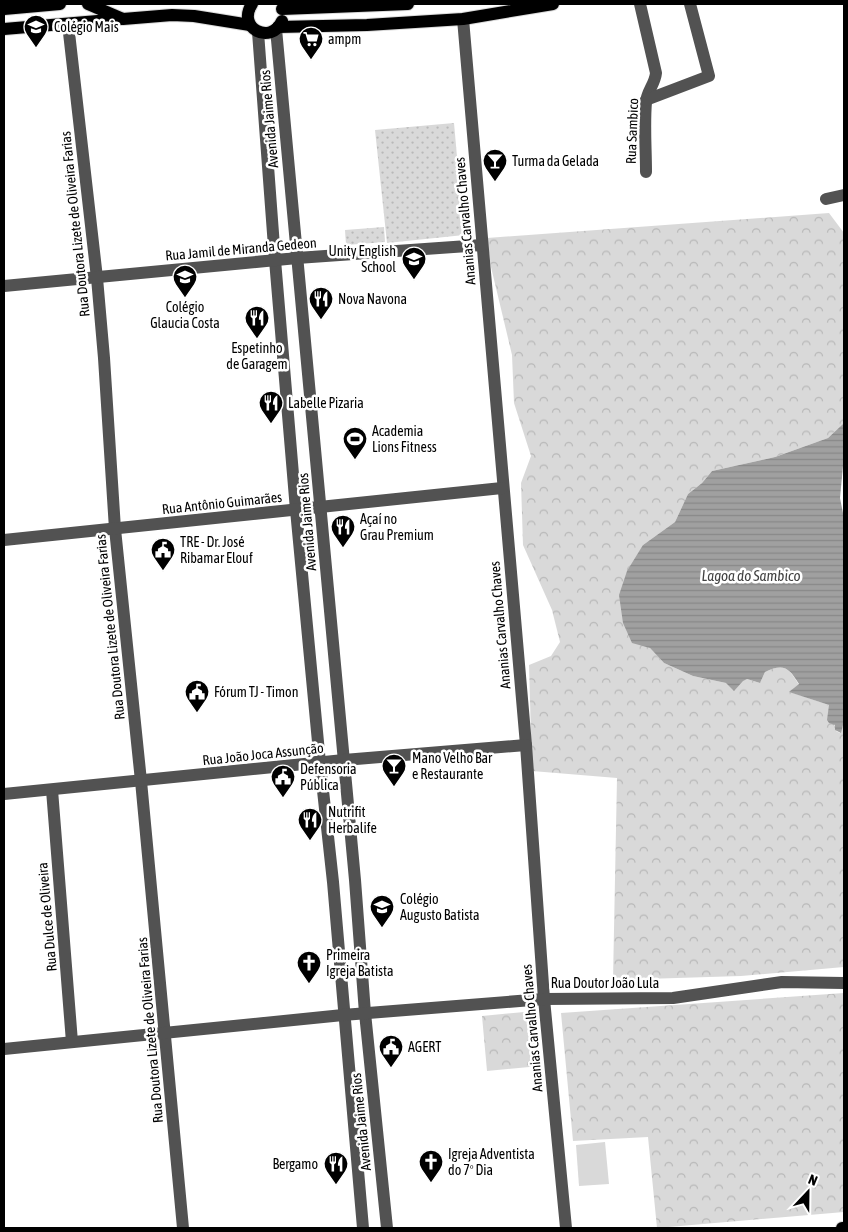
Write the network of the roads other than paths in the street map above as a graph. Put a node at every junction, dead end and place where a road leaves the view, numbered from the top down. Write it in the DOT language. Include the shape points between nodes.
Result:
graph roads {
  1 [pos="60,4"];
  2 [pos="88,4"];
  3 [pos="251,4"];
  4 [pos="408,4"];
  5 [pos="553,4"];
  6 [pos="640,4"];
  7 [pos="690,4"];
  8 [pos="280,6"];
  9 [pos="4,8"];
  10 [pos="463,18"];
  11 [pos="123,19"];
  12 [pos="68,24"];
  13 [pos="254,28"];
  14 [pos="277,28"];
  15 [pos="4,30"];
  16 [pos="646,100"];
  17 [pos="646,172"];
  18 [pos="844,195"];
  19 [pos="826,199"];
  20 [pos="482,245"];
  21 [pos="297,258"];
  22 [pos="275,260"];
  23 [pos="97,278"];
  24 [pos="4,286"];
  25 [pos="502,488"];
  26 [pos="321,506"];
  27 [pos="296,510"];
  28 [pos="116,529"];
  29 [pos="4,540"];
  30 [pos="526,745"];
  31 [pos="344,760"];
  32 [pos="320,763"];
  33 [pos="141,781"];
  34 [pos="52,790"];
  35 [pos="4,794"];
  36 [pos="355,880"];
  37 [pos="333,882"];
  38 [pos="844,983"];
  39 [pos="544,999"];
  40 [pos="365,1013"];
  41 [pos="343,1015"];
  42 [pos="165,1033"];
  43 [pos="72,1042"];
  44 [pos="4,1049"];
  45 [pos="378,1138"];
  46 [pos="356,1139"];
  47 [pos="183,1228"];
  48 [pos="363,1228"];
  49 [pos="387,1228"];
  50 [pos="566,1228"];
  1 -- 9 [label="main road"];
  2 -- 11 [label="main road"];
  3 -- 13 [label="main road" via="247,14"];
  4 -- 8 [label="main road"];
  5 -- 10 [label="main road"];
  6 -- 16 [label="street, Rua Sambico" via="656,73"];
  7 -- 16 [label="street" via="709,76"];
  8 -- 14 [label="main road" via="282,19"];
  10 -- 14 [label="main road"];
  10 -- 20 [label="street, Ananias Carvalho Chaves"];
  11 -- 12 [label="main road"];
  11 -- 13 [label="main road" via="194,16"];
  12 -- 15 [label="main road"];
  12 -- 23 [label="street, Rua Doutora Lizete de Oliveira Farias"];
  13 -- 14 [label="main road" via="268,33"];
  13 -- 22 [label="street, Avenida Jaime Rios"];
  14 -- 21 [label="street, Avenida Jaime Rios"];
  16 -- 17 [label="street, Rua Sambico"];
  18 -- 19 [label="street"];
  20 -- 21 [label="street, Rua Jamil de Miranda Gedeon"];
  20 -- 25 [label="street, Ananias Carvalho Chaves"];
  21 -- 22 [label="street, Rua Jamil de Miranda Gedeon"];
  21 -- 26 [label="street, Avenida Jaime Rios"];
  22 -- 23 [label="street, Rua Jamil de Miranda Gedeon"];
  22 -- 27 [label="street, Avenida Jaime Rios"];
  23 -- 24 [label="street, Rua Jamil de Miranda Gedeon"];
  23 -- 28 [label="street, Rua Doutora Lizete de Oliveira Farias"];
  25 -- 26 [label="street, Rua Antônio Guimarães"];
  25 -- 30 [label="street, Ananias Carvalho Chaves"];
  26 -- 27 [label="street, Rua Antônio Guimarães"];
  26 -- 31 [label="street, Avenida Jaime Rios"];
  27 -- 28 [label="street, Rua Antônio Guimarães"];
  27 -- 32 [label="street, Avenida Jaime Rios"];
  28 -- 29 [label="street, Rua Antônio Guimarães"];
  28 -- 33 [label="street, Rua Doutora Lizete de Oliveira Farias"];
  30 -- 31 [label="street, Rua João Joca Assunção"];
  30 -- 39 [label="street, Ananias Carvalho Chaves"];
  31 -- 32 [label="street, Rua João Joca Assunção"];
  31 -- 36 [label="street, Avenida Jaime Rios"];
  32 -- 33 [label="street, Rua João Joca Assunção"];
  32 -- 37 [label="street, Avenida Jaime Rios"];
  33 -- 34 [label="street, Rua João Joca Assunção"];
  33 -- 42 [label="street, Rua Doutora Lizete de Oliveira Farias"];
  34 -- 35 [label="street, Rua João Joca Assunção"];
  34 -- 43 [label="street, Rua Dulce de Oliveira"];
  36 -- 37 [label="street"];
  36 -- 40 [label="street, Avenida Jaime Rios"];
  37 -- 41 [label="street, Avenida Jaime Rios"];
  38 -- 39 [label="street, Rua Doutor João Lula" via="782,982 673,998"];
  39 -- 40 [label="street, Rua Doutor João Lula"];
  39 -- 50 [label="street, Ananias Carvalho Chaves"];
  40 -- 41 [label="street"];
  40 -- 45 [label="street, Avenida Jaime Rios"];
  41 -- 42 [label="street"];
  41 -- 46 [label="street, Avenida Jaime Rios"];
  42 -- 43 [label="street"];
  42 -- 47 [label="street, Rua Doutora Lizete de Oliveira Farias"];
  43 -- 44 [label="street"];
  45 -- 46 [label="street"];
  45 -- 49 [label="street, Avenida Jaime Rios"];
  46 -- 48 [label="street, Avenida Jaime Rios"];
}
